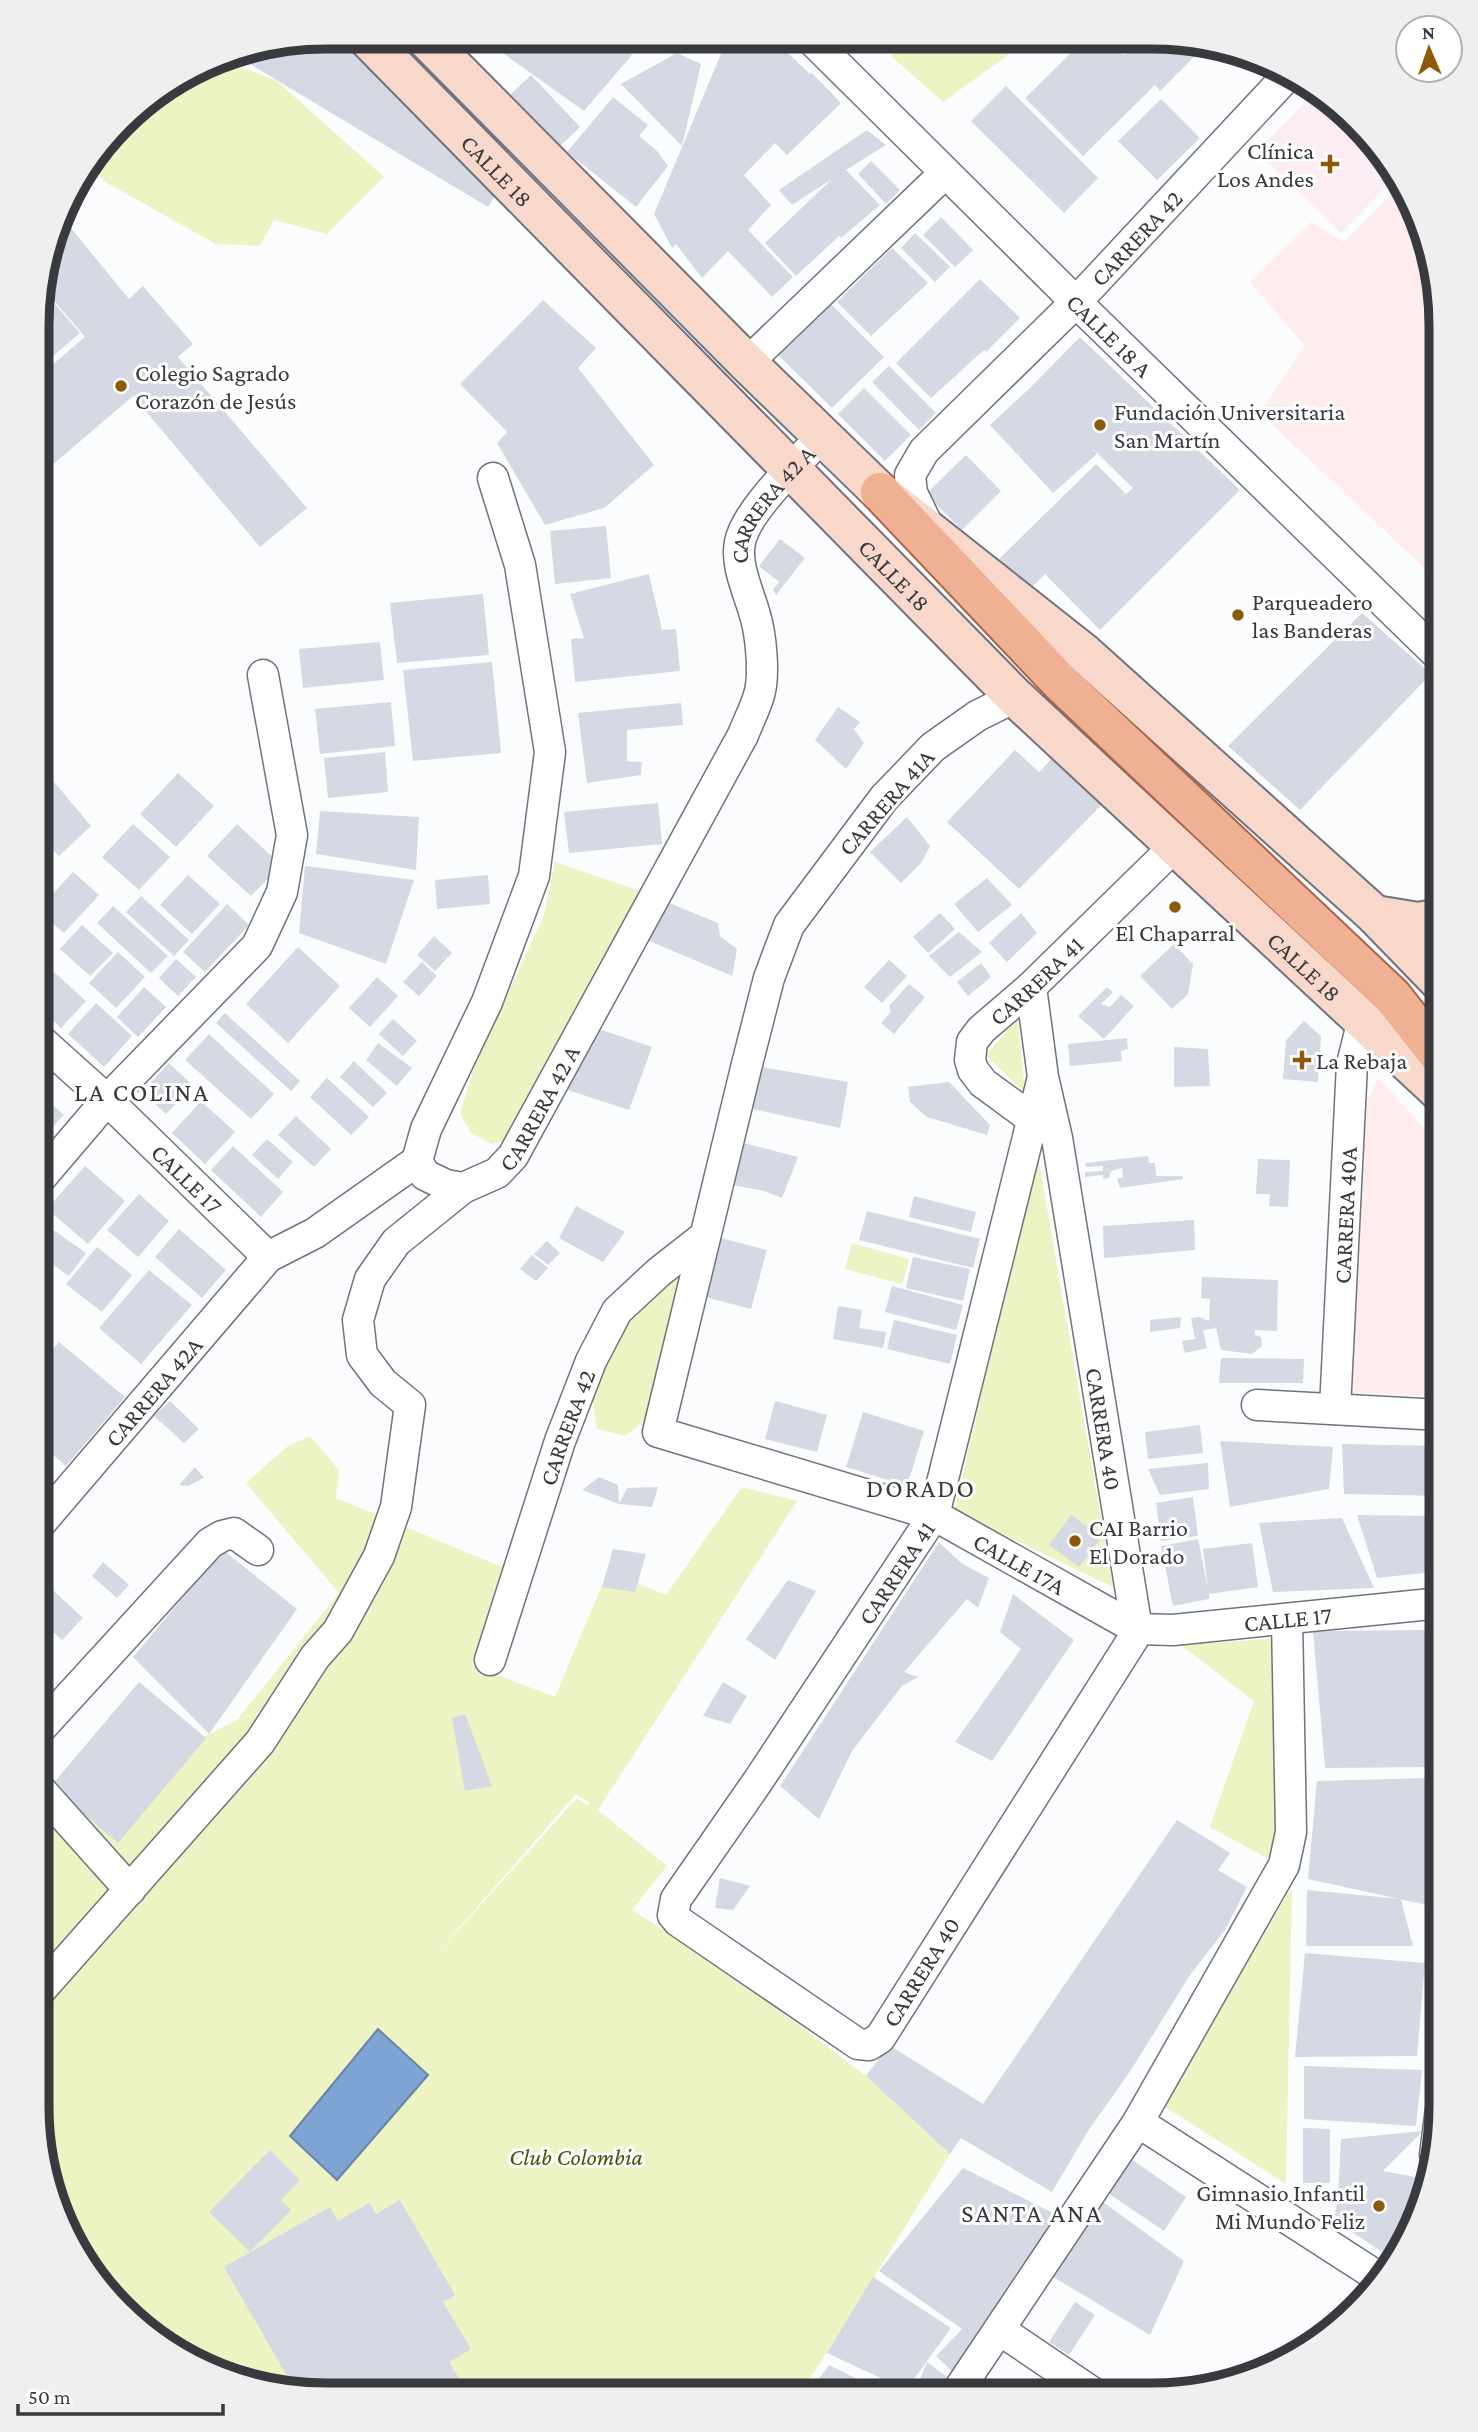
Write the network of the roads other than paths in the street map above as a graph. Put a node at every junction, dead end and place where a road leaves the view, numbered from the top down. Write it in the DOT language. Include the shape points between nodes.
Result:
graph roads {
  1 [pos="378,49"];
  2 [pos="436,49"];
  3 [pos="821,49"];
  4 [pos="1282,81"];
  5 [pos="945,173"];
  6 [pos="1076,302"];
  7 [pos="747,363"];
  8 [pos="822,436"];
  9 [pos="792,469"];
  10 [pos="493,478"];
  11 [pos="880,492"];
  12 [pos="932,533"];
  13 [pos="1429,647"];
  14 [pos="263,675"];
  15 [pos="1015,697"];
  16 [pos="1175,846"];
  17 [pos="1375,915"];
  18 [pos="1429,920"];
  19 [pos="1429,971"];
  20 [pos="1031,987"];
  21 [pos="1363,1020"];
  22 [pos="1429,1043"];
  23 [pos="49,1048"];
  24 [pos="1043,1077"];
  25 [pos="1429,1082"];
  26 [pos="107,1100"];
  27 [pos="1032,1120"];
  28 [pos="1057,1138"];
  29 [pos="417,1161"];
  30 [pos="49,1168"];
  31 [pos="463,1188"];
  32 [pos="705,1236"];
  33 [pos="268,1257"];
  34 [pos="1257,1405"];
  35 [pos="1335,1409"];
  36 [pos="1429,1414"];
  37 [pos="49,1512"];
  38 [pos="934,1515"];
  39 [pos="258,1549"];
  40 [pos="1429,1604"];
  41 [pos="1287,1619"];
  42 [pos="1137,1629"];
  43 [pos="490,1660"];
  44 [pos="49,1719"];
  45 [pos="49,1799"];
  46 [pos="130,1889"];
  47 [pos="49,1980"];
  48 [pos="869,2045"];
  49 [pos="1138,2122"];
  50 [pos="1373,2274"];
  51 [pos="1000,2330"];
  52 [pos="963,2383"];
  53 [pos="1078,2383"];
  1 -- 9 [label="main road, CALLE 18"];
  2 -- 7 [label="main road, CALLE 18"];
  3 -- 5 [label="street, CALLE 18 A"];
  4 -- 6 [label="street, CARRERA 42"];
  5 -- 6 [label="street, CALLE 18 A"];
  5 -- 7 [label="street"];
  6 -- 12 [label="street, CARRERA 42" via="924,451 910,475 912,494"];
  6 -- 13 [label="street, CALLE 18 A"];
  7 -- 8 [label="main road, CALLE 18"];
  8 -- 9 [label="street, CARRERA 42 A"];
  8 -- 11 [label="main road, CALLE 18"];
  9 -- 15 [label="main road, CALLE 18"];
  9 -- 31 [label="street, CARRERA 42 A" via="750,519 740,543 742,578 756,617 761,654 760,693 743,735 513,1156 497,1173"];
  10 -- 29 [label="street" via="520,565 550,752 534,876 487,1002 426,1129"];
  11 -- 12 [label="main road, CALLE 18"];
  11 -- 22 [label="main road" via="1060,682 1392,996"];
  12 -- 17 [label="main road, CALLE 18" via="1085,654"];
  14 -- 26 [label="street" via="292,835 282,892 257,946"];
  15 -- 16 [label="main road, CALLE 18"];
  15 -- 32 [label="street, CARRERA 41A" via="976,716 933,747 884,798 789,925 769,978"];
  16 -- 20 [label="street, CARRERA 41"];
  16 -- 21 [label="main road, CALLE 18"];
  17 -- 18 [label="main road"];
  17 -- 19 [label="main road, CALLE 18"];
  20 -- 24 [label="street, CARRERA 40"];
  20 -- 27 [label="street, CARRERA 41" via="981,1030 972,1042 970,1060 983,1083"];
  21 -- 25 [label="main road, CALLE 18"];
  21 -- 35 [label="street, CARRERA 40A" via="1352,1064"];
  23 -- 26 [label="street, CALLE 17"];
  24 -- 27 [label="street, CARRERA 41"];
  24 -- 28 [label="street, CARRERA 40"];
  26 -- 30 [label="street"];
  26 -- 33 [label="street, CALLE 17"];
  27 -- 28 [label="street"];
  27 -- 38 [label="street, CARRERA 41"];
  28 -- 42 [label="street, CARRERA 40"];
  29 -- 31 [label="street" via="425,1175"];
  29 -- 33 [label="street" via="315,1233"];
  31 -- 46 [label="street, CARRERA 42 A" via="396,1242 370,1279 358,1320 362,1355 383,1383 410,1405 396,1507 379,1556 338,1631 315,1657 260,1742"];
  32 -- 38 [label="street, CALLE 17A" via="658,1432"];
  32 -- 43 [label="street, CARRERA 42" via="617,1311 591,1361 560,1441"];
  33 -- 37 [label="street, CARRERA 42A"];
  34 -- 35 [label="street"];
  35 -- 36 [label="street"];
  38 -- 42 [label="street, CALLE 17A"];
  38 -- 48 [label="street, CARRERA 41" via="676,1899 673,1915 858,2044"];
  39 -- 44 [label="street" via="234,1533 209,1543"];
  40 -- 41 [label="street, CALLE 17"];
  41 -- 42 [label="street, CALLE 17"];
  41 -- 49 [label="street" via="1290,1832 1284,1865"];
  42 -- 48 [label="street, CARRERA 40" via="880,2038"];
  45 -- 46 [label="street"];
  46 -- 47 [label="street"];
  49 -- 50 [label="street"];
  49 -- 51 [label="street"];
  51 -- 52 [label="street"];
  51 -- 53 [label="street"];
}
